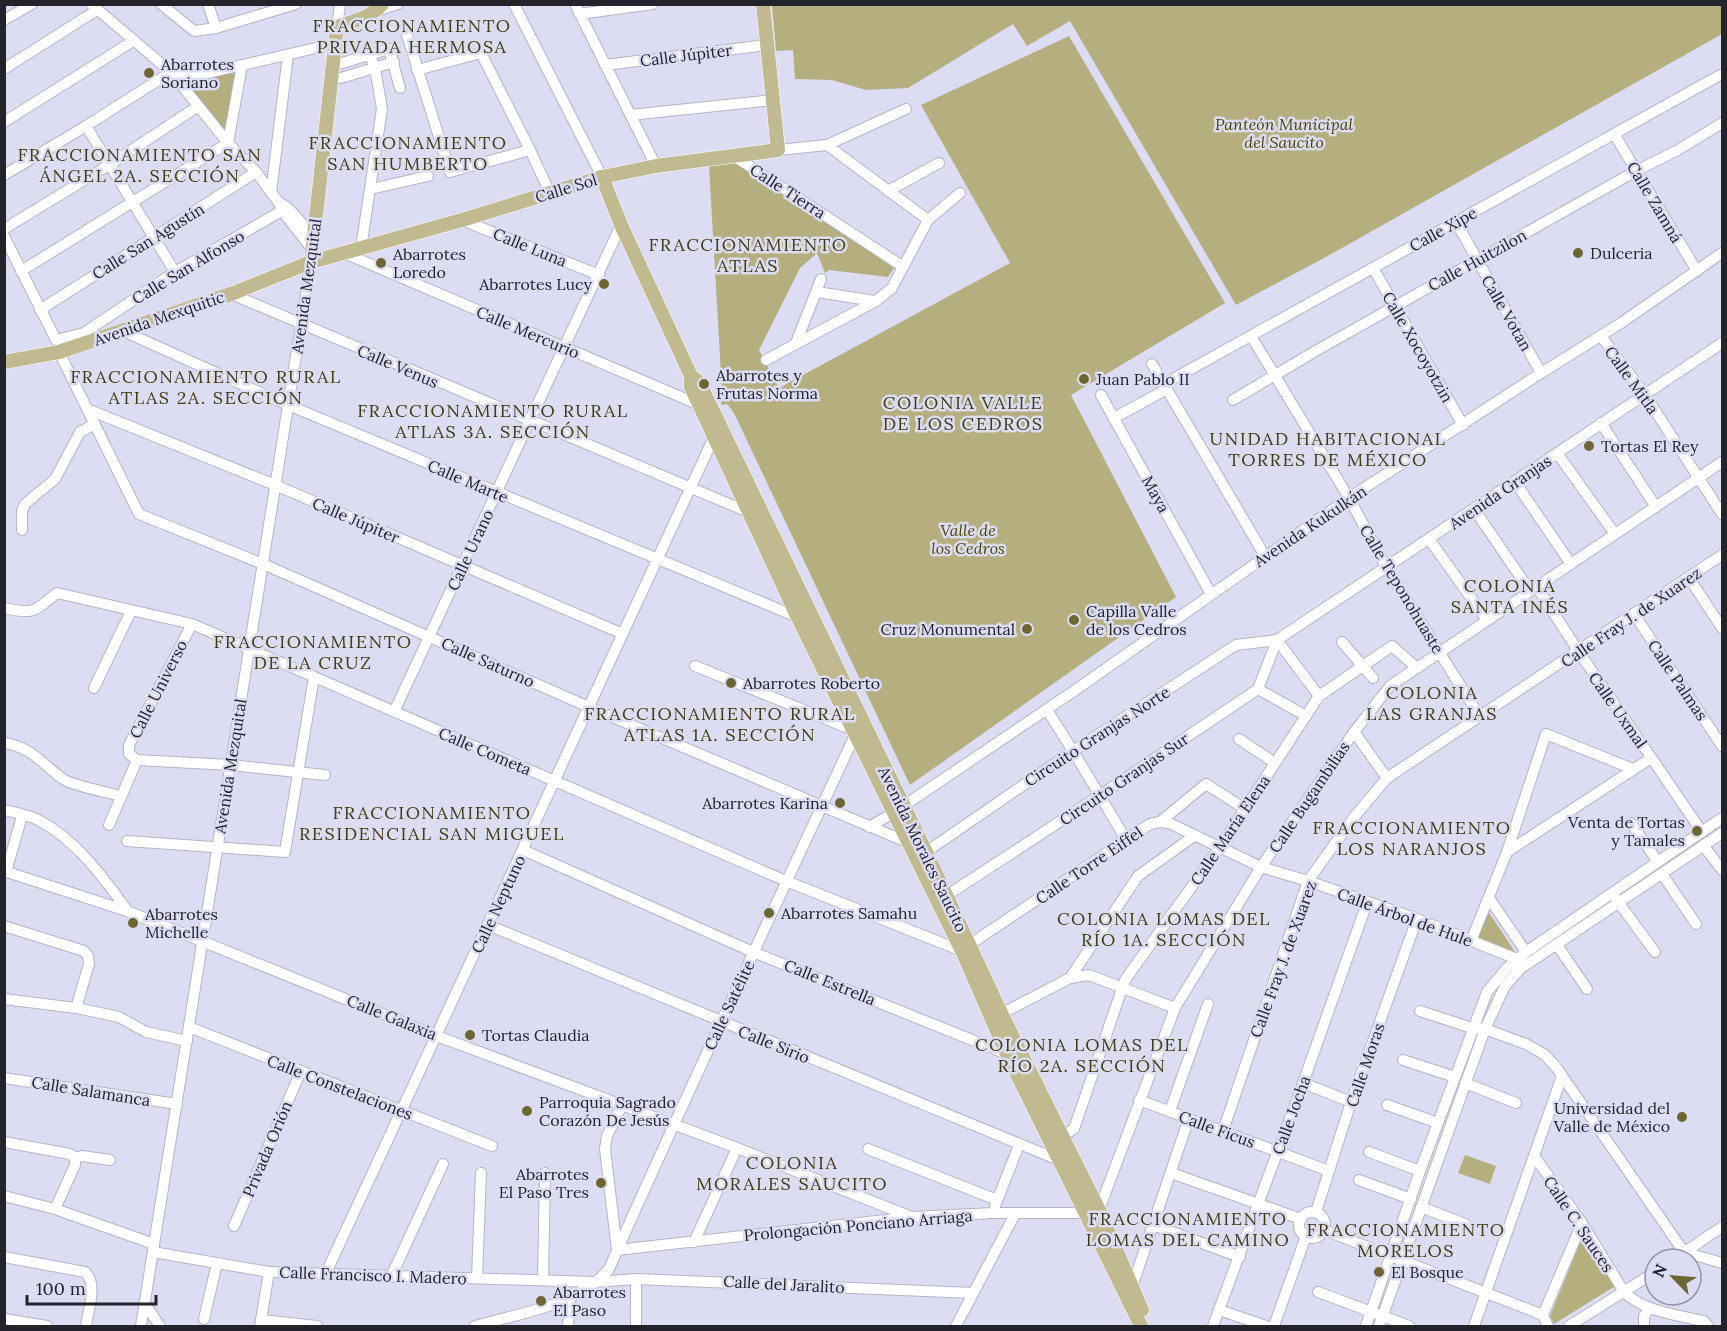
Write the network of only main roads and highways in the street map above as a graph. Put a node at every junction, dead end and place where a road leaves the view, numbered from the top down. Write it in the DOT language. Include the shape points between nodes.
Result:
graph roads {
  1 [pos="763,4"];
  2 [pos="379,8"];
  3 [pos="602,177"];
  4 [pos="312,249"];
  5 [pos="4,362"];
  6 [pos="691,376"];
  7 [pos="777,559"];
  8 [pos="858,732"];
  9 [pos="898,809"];
  10 [pos="966,948"];
  11 [pos="997,1017"];
  12 [pos="1145,1326"];
  1 -- 3 [label="main road, Calle Sol" via="778,150"];
  2 -- 4 [label="main road, Avenida Mezquital" via="337,27"];
  3 -- 4 [label="main road, Calle Sol" via="344,253"];
  3 -- 6 [label="main road, Avenida Morales Saucito"];
  4 -- 5 [label="main road, Avenida Mexquitic" via="231,294 123,331"];
  6 -- 7 [label="main road, Avenida Morales Saucito" via="691,387 749,513"];
  6 -- 7 [label="main road, Avenida Morales Saucito" via="699,382 765,519"];
  7 -- 8 [label="main road, Avenida Morales Saucito" via="798,618"];
  7 -- 8 [label="main road, Avenida Morales Saucito" via="816,625"];
  8 -- 9 [label="main road, Avenida Morales Saucito"];
  9 -- 10 [label="main road, Avenida Morales Saucito" via="909,843"];
  9 -- 10 [label="main road, Avenida Morales Saucito" via="926,852"];
  10 -- 11 [label="main road, Avenida Morales Saucito"];
  11 -- 12 [label="main road, Avenida Morales Saucito" via="1099,1210"];
  11 -- 12 [label="main road, Avenida Morales Saucito" via="1007,1054 1084,1213"];
}
